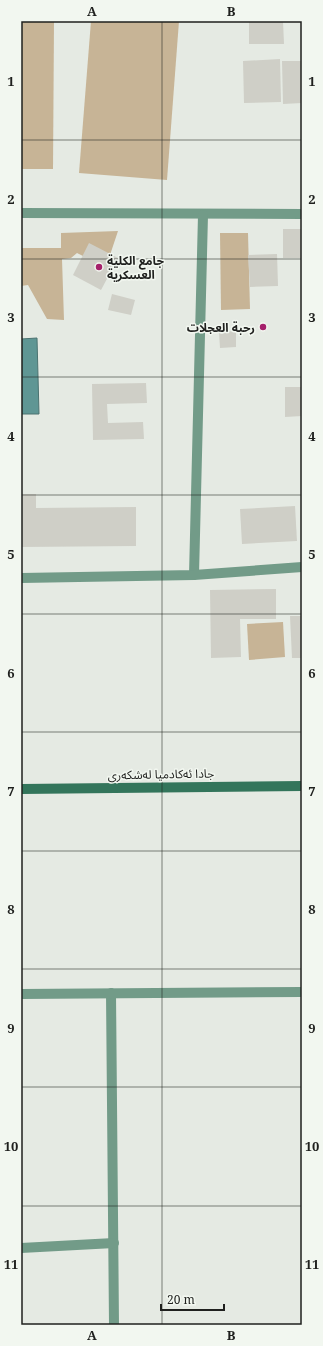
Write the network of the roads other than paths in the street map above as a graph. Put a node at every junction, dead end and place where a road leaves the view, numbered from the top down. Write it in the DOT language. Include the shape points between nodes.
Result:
graph roads {
  1 [pos="21,213"];
  2 [pos="302,214"];
  3 [pos="203,215"];
  4 [pos="302,567"];
  5 [pos="194,575"];
  6 [pos="21,578"];
  7 [pos="302,786"];
  8 [pos="21,789"];
  9 [pos="302,992"];
  10 [pos="112,993"];
  11 [pos="21,994"];
  12 [pos="114,1243"];
  13 [pos="21,1248"];
  14 [pos="114,1325"];
  1 -- 3 [label="street"];
  2 -- 3 [label="street"];
  3 -- 5 [label="street"];
  4 -- 5 [label="street"];
  5 -- 6 [label="street"];
  7 -- 8 [label="main road, جادا ئه‌كادميا له‌شكه‌رى"];
  9 -- 10 [label="street"];
  10 -- 11 [label="street"];
  10 -- 12 [label="street"];
  12 -- 13 [label="street"];
  12 -- 14 [label="street"];
}
